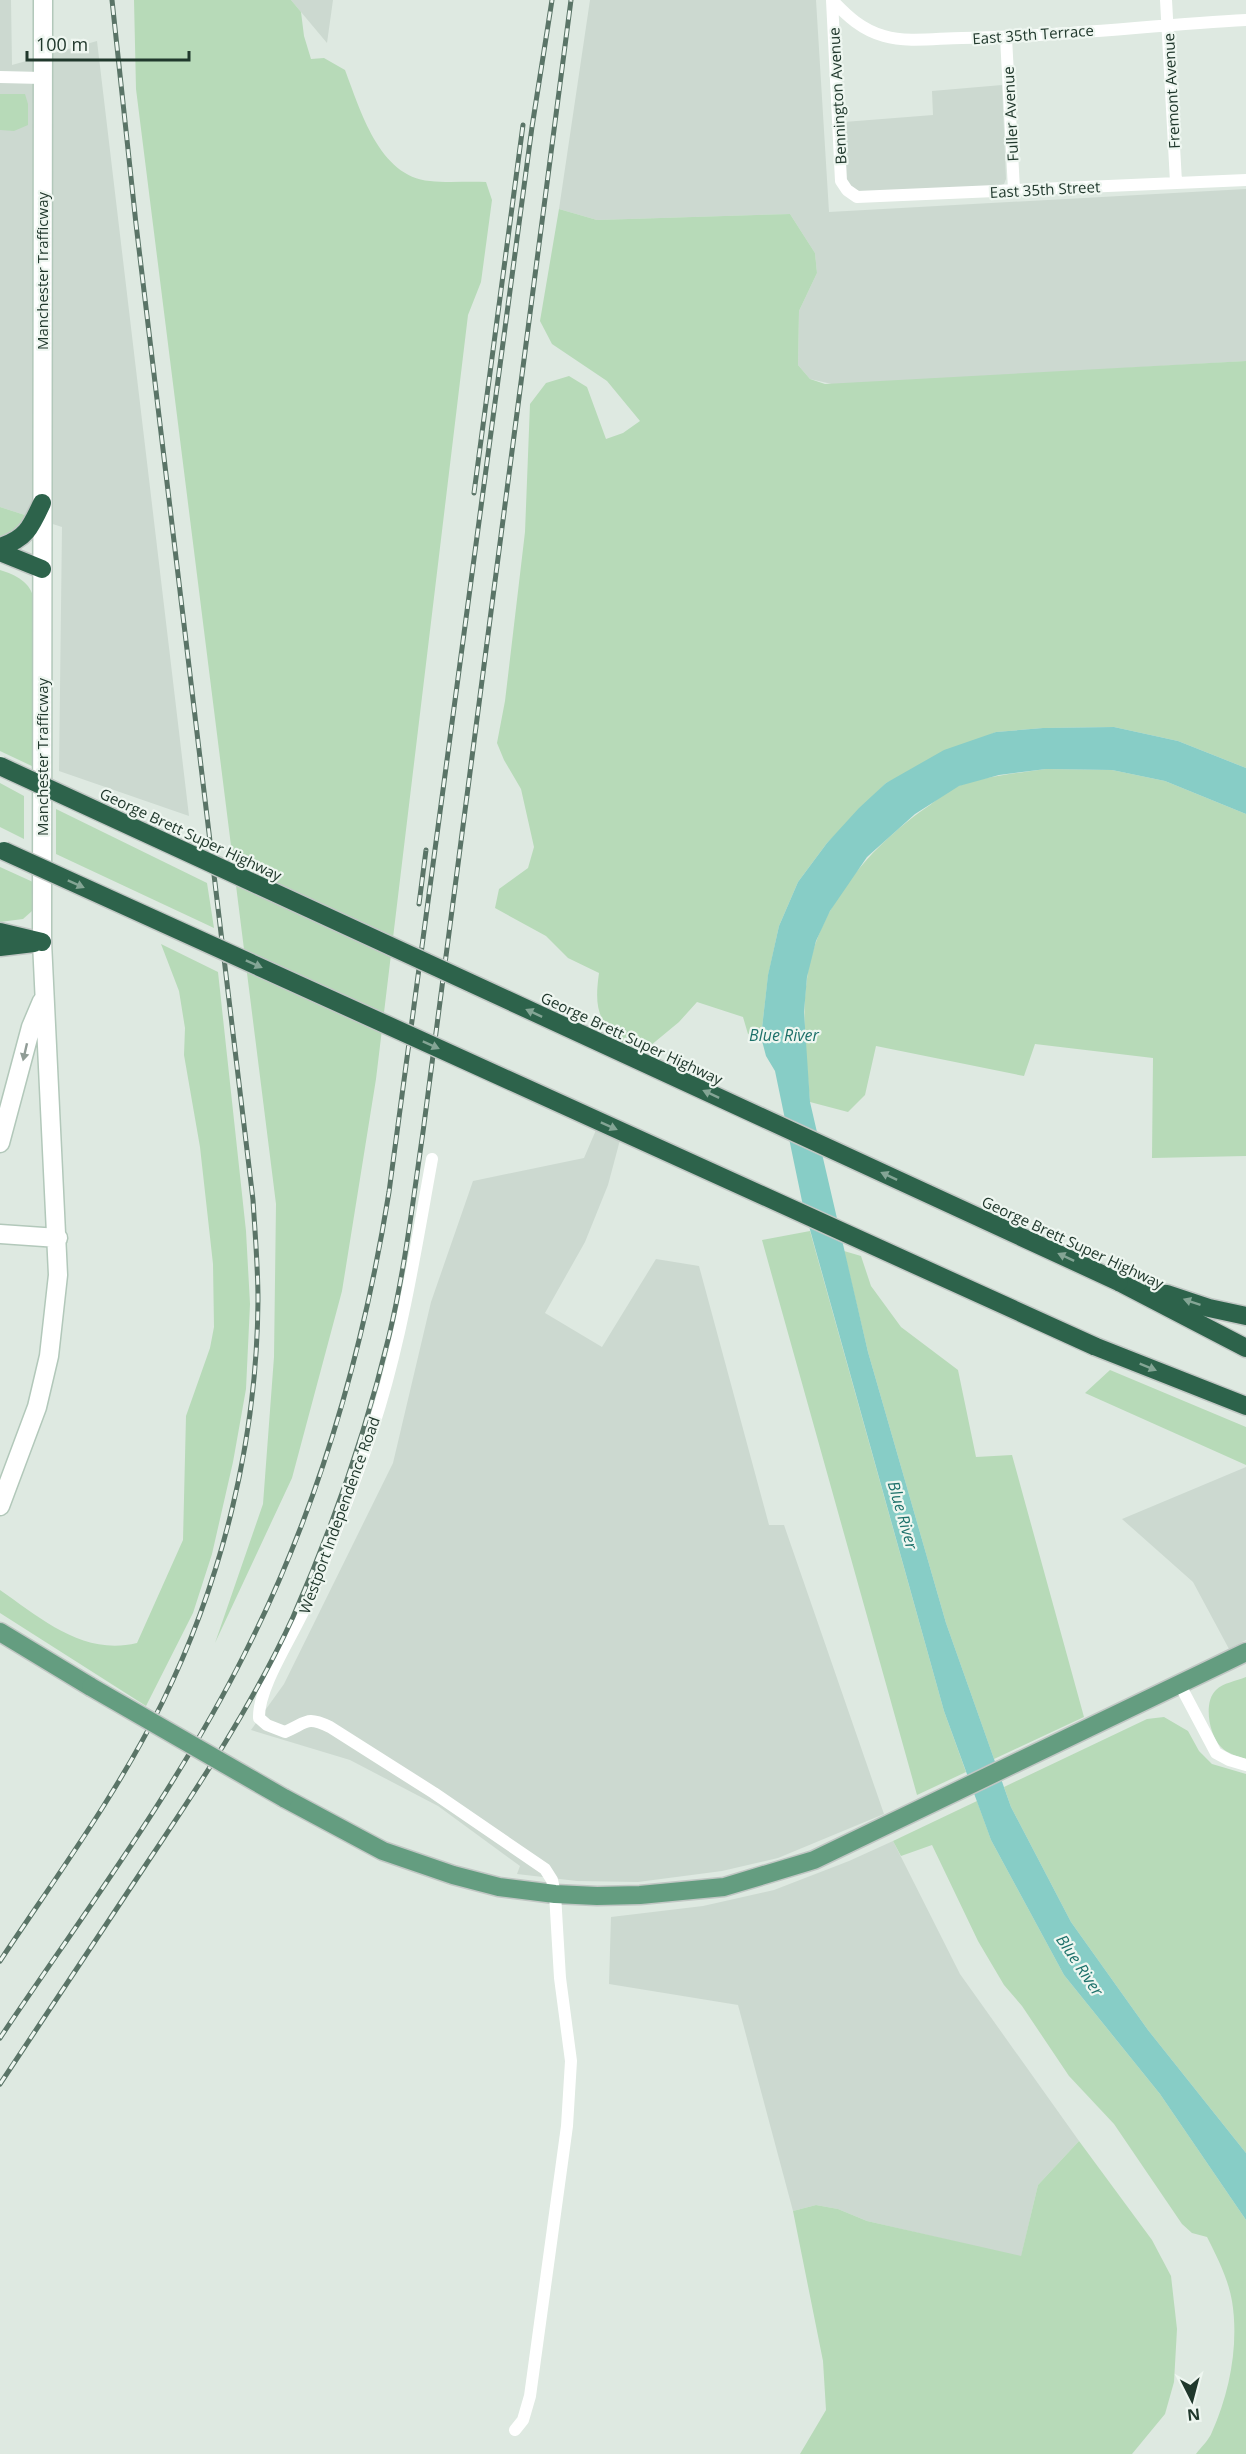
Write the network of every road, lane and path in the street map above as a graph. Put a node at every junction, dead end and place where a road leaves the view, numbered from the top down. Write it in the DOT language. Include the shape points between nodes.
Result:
graph roads {
  1 [pos="43,0"];
  2 [pos="832,0"];
  3 [pos="1166,0"];
  4 [pos="1246,20"];
  5 [pos="1167,24"];
  6 [pos="1006,37"];
  7 [pos="0,77"];
  8 [pos="42,78"];
  9 [pos="1246,180"];
  10 [pos="1176,182"];
  11 [pos="847,190"];
  12 [pos="1014,190"];
  13 [pos="42,503"];
  14 [pos="0,547"];
  15 [pos="0,552"];
  16 [pos="0,563"];
  17 [pos="42,569"];
  18 [pos="0,766"];
  19 [pos="2,850"];
  20 [pos="0,932"];
  21 [pos="42,942"];
  22 [pos="0,947"];
  23 [pos="44,997"];
  24 [pos="0,1143"];
  25 [pos="432,1160"];
  26 [pos="0,1234"];
  27 [pos="58,1238"];
  28 [pos="1138,1292"];
  29 [pos="1246,1316"];
  30 [pos="1246,1348"];
  31 [pos="1246,1406"];
  32 [pos="0,1506"];
  33 [pos="1,1635"];
  34 [pos="1246,1652"];
  35 [pos="1180,1685"];
  36 [pos="1246,1765"];
  37 [pos="555,1894"];
  38 [pos="515,2430"];
  1 -- 8 [label="main road, Manchester Trafficway"];
  2 -- 6 [label="street, East 35th Terrace" via="849,19 885,37"];
  2 -- 11 [label="street, Bennington Avenue" via="841,181"];
  3 -- 5 [label="street, Fremont Avenue"];
  4 -- 5 [label="street, East 35th Terrace"];
  5 -- 6 [label="street, East 35th Terrace"];
  5 -- 10 [label="street, Fremont Avenue"];
  6 -- 12 [label="street, Fuller Avenue"];
  7 -- 8 [label="street"];
  8 -- 13 [label="main road, Manchester Trafficway"];
  9 -- 10 [label="street, East 35th Street"];
  10 -- 12 [label="street, East 35th Street"];
  11 -- 12 [label="street, East 35th Street" via="856,197 871,198"];
  13 -- 14 [label="highway" via="29,530"];
  13 -- 17 [label="main road, Manchester Trafficway"];
  15 -- 17 [label="highway"];
  16 -- 17 [label="highway"];
  17 -- 21 [label="main road, Manchester Trafficway"];
  28 -- 18 [label="highway, George Brett Super Highway, one-way, bridge"];
  19 -- 31 [label="highway, one-way, bridge" via="1094,1346"];
  20 -- 21 [label="highway"];
  21 -- 22 [label="highway"];
  21 -- 23 [label="main road, Manchester Trafficway"];
  23 -- 24 [label="main road, one-way" via="31,1028"];
  23 -- 27 [label="main road, Manchester Trafficway"];
  25 -- 37 [label="street, Westport Independence Road" via="401,1323 380,1404 334,1537 300,1621 266,1686 259,1718 285,1732 314,1720 330,1727 545,1869"];
  26 -- 27 [label="main road"];
  27 -- 32 [label="main road, Manchester Trafficway" via="56,1308 49,1356 37,1407"];
  29 -- 28 [label="highway, one-way" via="1167,1294"];
  28 -- 30 [label="highway, George Brett Super Highway"];
  33 -- 37 [label="main road, bridge" via="383,1851 499,1887"];
  34 -- 35 [label="main road"];
  35 -- 36 [label="street" via="1216,1753"];
  35 -- 37 [label="main road" via="814,1860 724,1887 640,1895"];
  37 -- 38 [label="street" via="560,1978 571,2061 567,2126 530,2397"];
}
